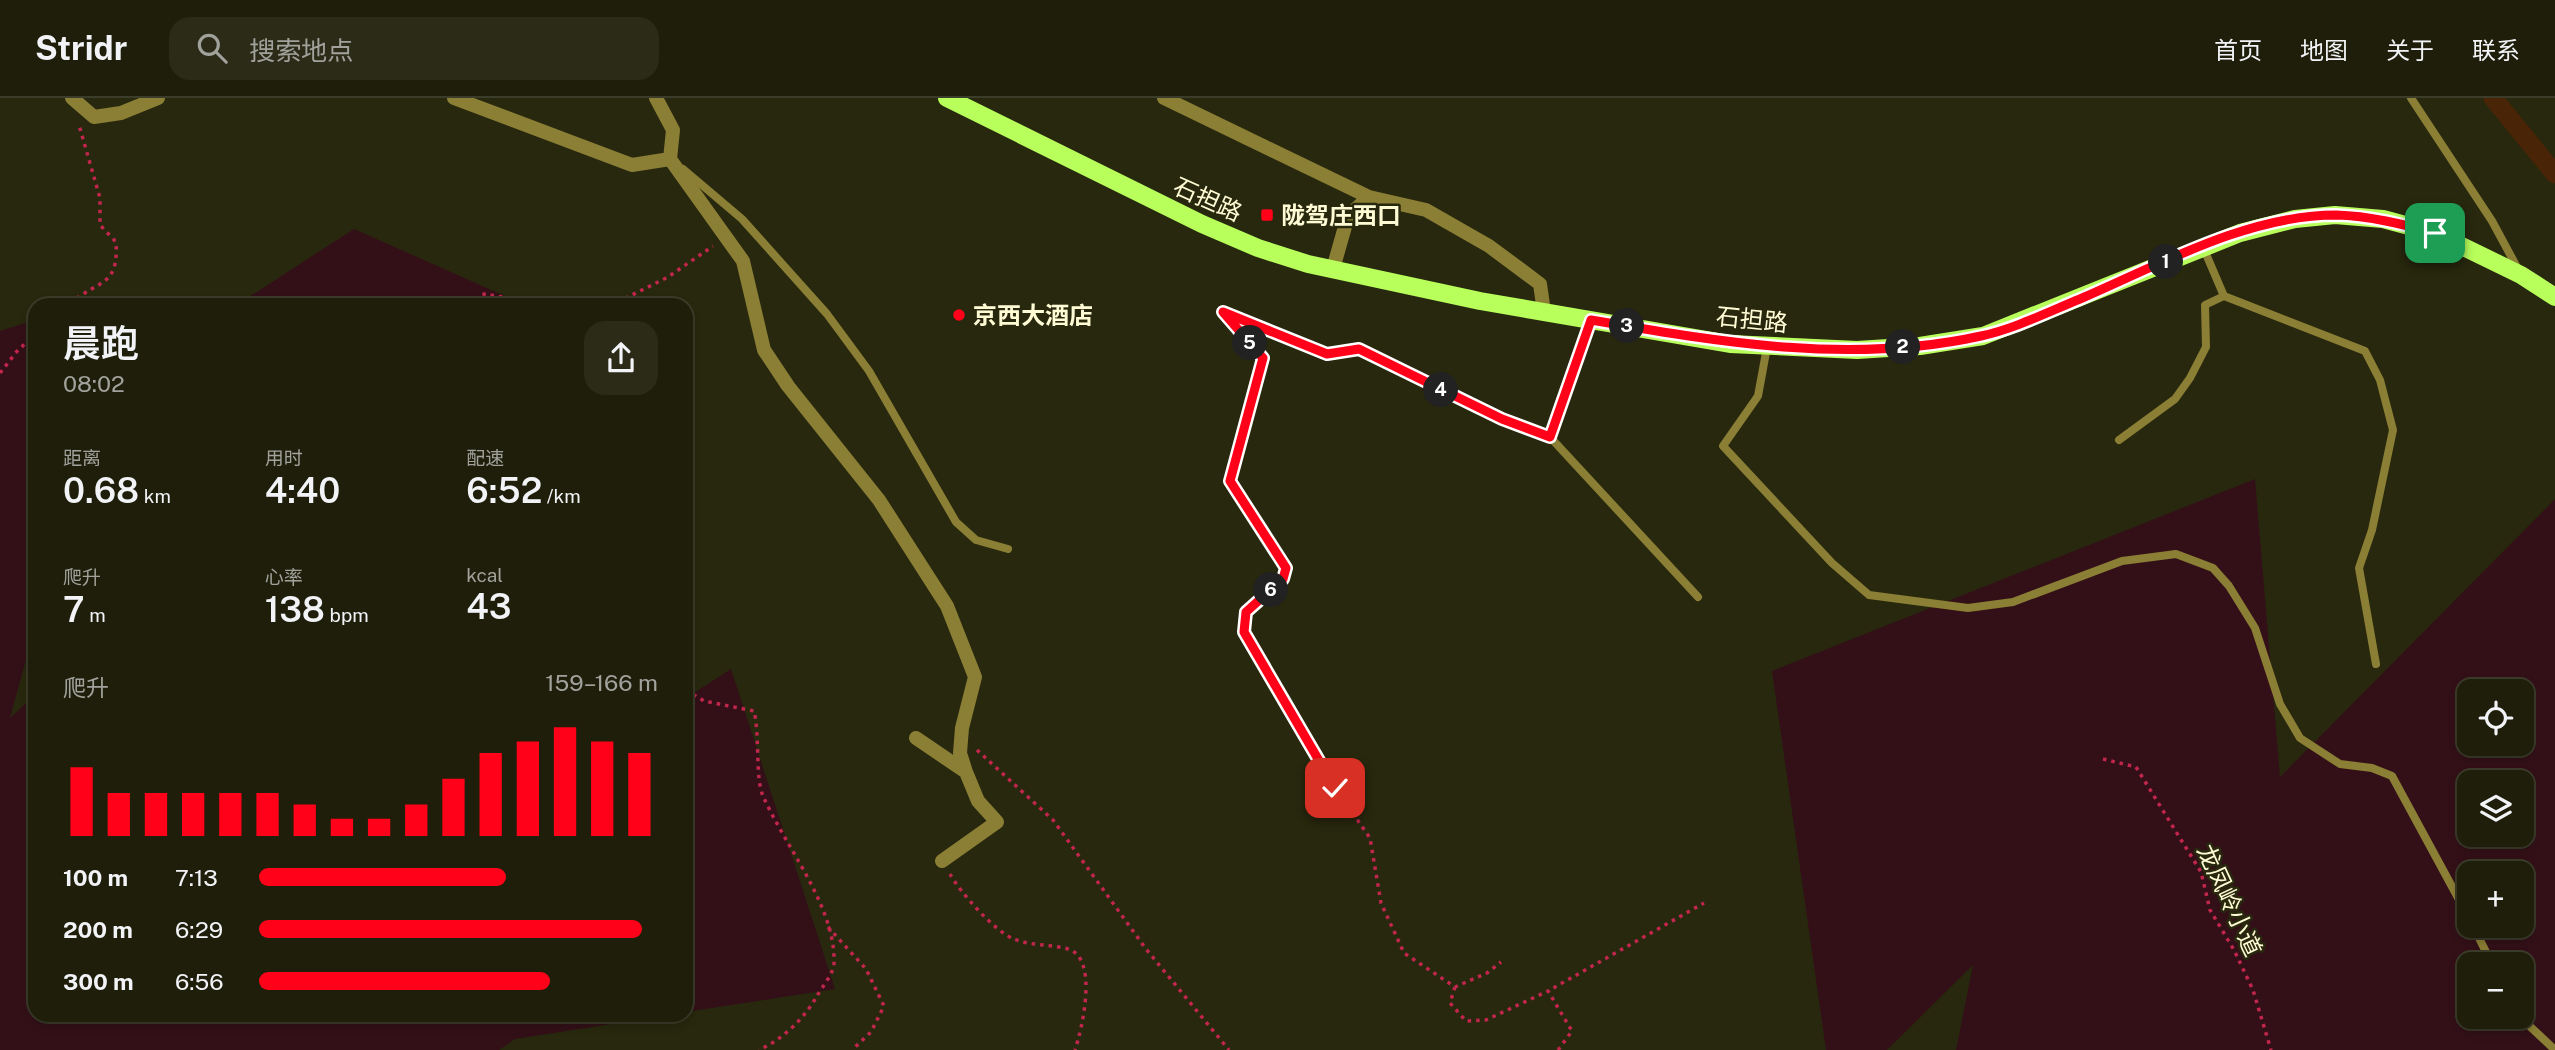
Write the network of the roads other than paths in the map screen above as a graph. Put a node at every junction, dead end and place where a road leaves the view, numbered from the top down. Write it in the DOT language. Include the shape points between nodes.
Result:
graph roads {
  1 [pos="158,98"];
  2 [pos="454,98"];
  3 [pos="656,98"];
  4 [pos="947,98"];
  5 [pos="1164,98"];
  6 [pos="2411,98"];
  7 [pos="73,100"];
  8 [pos="670,159"];
  9 [pos="1369,197"];
  10 [pos="2203,247"];
  11 [pos="1333,269"];
  12 [pos="2522,275"];
  13 [pos="2224,296"];
  14 [pos="2555,297"];
  15 [pos="1544,312"];
  16 [pos="1591,320"];
  17 [pos="1767,347"];
  18 [pos="1550,437"];
  19 [pos="2119,440"];
  20 [pos="1230,481"];
  21 [pos="1009,549"];
  22 [pos="1698,597"];
  23 [pos="2375,664"];
  24 [pos="916,738"];
  25 [pos="966,772"];
  26 [pos="942,861"];
  27 [pos="2457,896"];
  28 [pos="2533,1029"];
  29 [pos="2555,1050"];
  1 -- 7 [label="street" via="121,113 94,117"];
  2 -- 8 [label="street" via="632,165"];
  3 -- 8 [label="street" via="673,130"];
  4 -- 11 [label="main road, 石担路" via="1202,224 1258,248"];
  5 -- 9 [label="street"];
  6 -- 12 [label="lane"];
  8 -- 21 [label="lane" via="742,219 827,314 869,371 956,522 976,540"];
  8 -- 25 [label="street" via="743,261 764,350 879,500 947,606 975,677 961,739"];
  9 -- 11 [label="street" via="1348,216"];
  9 -- 15 [label="street" via="1426,210 1489,246 1540,284"];
  10 -- 12 [label="main road, 石担路" via="2295,219 2335,215 2383,219 2435,233"];
  10 -- 13 [label="lane"];
  10 -- 17 [label="main road, 石担路" via="1983,336 1857,350"];
  11 -- 15 [label="main road, 石担路"];
  12 -- 14 [label="main road, 石担路"];
  13 -- 19 [label="lane" via="2204,305 2206,347 2175,399"];
  13 -- 23 [label="lane" via="2365,351 2380,380 2393,430 2372,530 2359,568"];
  15 -- 16 [label="main road, 石担路"];
  16 -- 17 [label="main road, 石担路"];
  16 -- 18 [label="lane"];
  17 -- 27 [label="lane" via="1758,396 1723,446 1832,563 1869,594 1968,608 2013,602 2122,561 2176,554 2213,568 2255,628 2280,704 2300,738 2340,764 2392,776"];
  18 -- 20 [label="lane" via="1502,419 1359,349 1327,354 1223,312 1263,358"];
  18 -- 22 [label="lane"];
  24 -- 25 [label="street"];
  25 -- 26 [label="street" via="978,801 997,822"];
  28 -- 29 [label="lane"];
}
